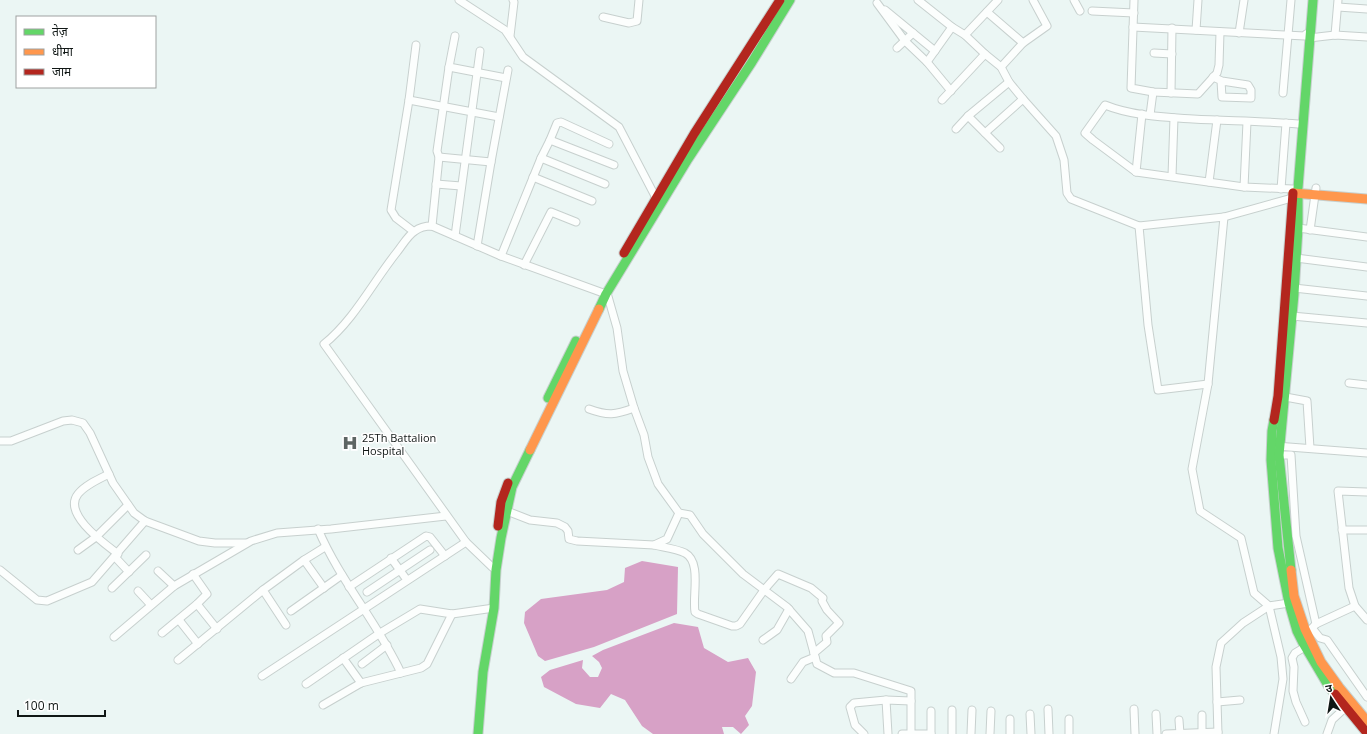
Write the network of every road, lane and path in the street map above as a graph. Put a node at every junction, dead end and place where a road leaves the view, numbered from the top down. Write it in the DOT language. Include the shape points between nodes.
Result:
graph roads {
  1 [pos="459,0"];
  2 [pos="513,0"];
  3 [pos="639,0"];
  4 [pos="780,0"];
  5 [pos="790,0"];
  6 [pos="918,0"];
  7 [pos="998,0"];
  8 [pos="1033,0"];
  9 [pos="1074,0"];
  10 [pos="1134,0"];
  11 [pos="1198,0"];
  12 [pos="1244,0"];
  13 [pos="1291,0"];
  14 [pos="1308,0"];
  15 [pos="1313,0"];
  16 [pos="875,2"];
  17 [pos="1338,3"];
  18 [pos="1367,9"];
  19 [pos="1080,11"];
  20 [pos="1092,11"];
  21 [pos="986,12"];
  22 [pos="1134,13"];
  23 [pos="603,17"];
  24 [pos="952,27"];
  25 [pos="1133,27"];
  26 [pos="1172,28"];
  27 [pos="1196,30"];
  28 [pos="1220,32"];
  29 [pos="913,33"];
  30 [pos="1239,33"];
  31 [pos="965,35"];
  32 [pos="1287,35"];
  33 [pos="1306,35"];
  34 [pos="1335,35"];
  35 [pos="455,36"];
  36 [pos="510,36"];
  37 [pos="1367,37"];
  38 [pos="904,41"];
  39 [pos="1023,43"];
  40 [pos="416,45"];
  41 [pos="897,48"];
  42 [pos="480,51"];
  43 [pos="934,51"];
  44 [pos="1154,53"];
  45 [pos="985,54"];
  46 [pos="1172,54"];
  47 [pos="926,62"];
  48 [pos="448,67"];
  49 [pos="1001,67"];
  50 [pos="508,70"];
  51 [pos="476,72"];
  52 [pos="1213,77"];
  53 [pos="506,78"];
  54 [pos="1221,81"];
  55 [pos="1009,82"];
  56 [pos="951,91"];
  57 [pos="1153,92"];
  58 [pos="1172,93"];
  59 [pos="1283,93"];
  60 [pos="409,100"];
  61 [pos="942,100"];
  62 [pos="1023,100"];
  63 [pos="443,107"];
  64 [pos="471,112"];
  65 [pos="1142,114"];
  66 [pos="1150,115"];
  67 [pos="968,116"];
  68 [pos="499,118"];
  69 [pos="1174,118"];
  70 [pos="1217,120"];
  71 [pos="1247,122"];
  72 [pos="1286,123"];
  73 [pos="1298,124"];
  74 [pos="956,129"];
  75 [pos="985,133"];
  76 [pos="550,140"];
  77 [pos="609,144"];
  78 [pos="1000,148"];
  79 [pos="439,157"];
  80 [pos="541,158"];
  81 [pos="465,159"];
  82 [pos="490,162"];
  83 [pos="614,165"];
  84 [pos="1136,172"];
  85 [pos="1172,176"];
  86 [pos="533,177"];
  87 [pos="1209,182"];
  88 [pos="436,184"];
  89 [pos="605,184"];
  90 [pos="461,186"];
  91 [pos="1244,187"];
  92 [pos="1282,189"];
  93 [pos="1316,191"];
  94 [pos="1295,192"];
  95 [pos="1367,194"];
  96 [pos="656,198"];
  97 [pos="1367,199"];
  98 [pos="592,201"];
  99 [pos="1224,217"];
  100 [pos="576,222"];
  101 [pos="432,226"];
  102 [pos="1139,226"];
  103 [pos="1298,228"];
  104 [pos="1310,230"];
  105 [pos="413,232"];
  106 [pos="455,236"];
  107 [pos="1367,237"];
  108 [pos="477,246"];
  109 [pos="501,256"];
  110 [pos="1296,258"];
  111 [pos="524,265"];
  112 [pos="1367,267"];
  113 [pos="1294,288"];
  114 [pos="605,293"];
  115 [pos="1367,296"];
  116 [pos="1292,316"];
  117 [pos="1367,323"];
  118 [pos="1349,383"];
  119 [pos="1208,384"];
  120 [pos="1367,385"];
  121 [pos="1281,397"];
  122 [pos="634,408"];
  123 [pos="589,409"];
  124 [pos="0,441"];
  125 [pos="1310,448"];
  126 [pos="1275,452"];
  127 [pos="1367,452"];
  128 [pos="109,474"];
  129 [pos="1367,492"];
  130 [pos="128,505"];
  131 [pos="507,511"];
  132 [pos="679,513"];
  133 [pos="446,516"];
  134 [pos="145,521"];
  135 [pos="318,530"];
  136 [pos="1342,530"];
  137 [pos="1367,530"];
  138 [pos="96,537"];
  139 [pos="466,542"];
  140 [pos="246,543"];
  141 [pos="654,545"];
  142 [pos="325,547"];
  143 [pos="78,550"];
  144 [pos="430,550"];
  145 [pos="117,555"];
  146 [pos="146,555"];
  147 [pos="445,556"];
  148 [pos="392,558"];
  149 [pos="304,560"];
  150 [pos="494,568"];
  151 [pos="0,570"];
  152 [pos="158,570"];
  153 [pos="400,570"];
  154 [pos="129,572"];
  155 [pos="193,574"];
  156 [pos="342,575"];
  157 [pos="407,580"];
  158 [pos="174,586"];
  159 [pos="349,587"];
  160 [pos="112,588"];
  161 [pos="324,588"];
  162 [pos="263,590"];
  163 [pos="764,590"];
  164 [pos="138,591"];
  165 [pos="367,592"];
  166 [pos="1289,603"];
  167 [pos="197,604"];
  168 [pos="151,605"];
  169 [pos="1269,606"];
  170 [pos="1355,606"];
  171 [pos="364,609"];
  172 [pos="491,609"];
  173 [pos="789,609"];
  174 [pos="291,611"];
  175 [pos="452,614"];
  176 [pos="179,620"];
  177 [pos="1367,620"];
  178 [pos="286,625"];
  179 [pos="1311,627"];
  180 [pos="217,629"];
  181 [pos="162,632"];
  182 [pos="380,633"];
  183 [pos="114,637"];
  184 [pos="763,640"];
  185 [pos="198,644"];
  186 [pos="387,645"];
  187 [pos="1305,647"];
  188 [pos="815,655"];
  189 [pos="343,658"];
  190 [pos="178,660"];
  191 [pos="362,664"];
  192 [pos="401,673"];
  193 [pos="262,676"];
  194 [pos="791,679"];
  195 [pos="361,683"];
  196 [pos="306,684"];
  197 [pos="1367,697"];
  198 [pos="886,700"];
  199 [pos="1240,700"];
  200 [pos="911,701"];
  201 [pos="1217,702"];
  202 [pos="323,705"];
  203 [pos="1346,707"];
  204 [pos="1048,709"];
  205 [pos="1134,709"];
  206 [pos="952,710"];
  207 [pos="972,710"];
  208 [pos="931,711"];
  209 [pos="991,711"];
  210 [pos="1030,714"];
  211 [pos="1156,714"];
  212 [pos="1202,715"];
  213 [pos="1010,719"];
  214 [pos="1069,719"];
  215 [pos="1179,720"];
  216 [pos="1367,720"];
  217 [pos="1305,722"];
  218 [pos="1202,733"];
  219 [pos="1218,733"];
  220 [pos="1367,733"];
  221 [pos="473,734"];
  222 [pos="478,734"];
  223 [pos="864,734"];
  224 [pos="888,734"];
  225 [pos="902,734"];
  226 [pos="911,734"];
  227 [pos="931,734"];
  228 [pos="952,734"];
  229 [pos="971,734"];
  230 [pos="990,734"];
  231 [pos="1010,734"];
  232 [pos="1030,734"];
  233 [pos="1049,734"];
  234 [pos="1069,734"];
  235 [pos="1135,734"];
  236 [pos="1157,734"];
  237 [pos="1166,734"];
  238 [pos="1180,734"];
  239 [pos="1274,734"];
  240 [pos="1327,734"];
  1 -- 36 [label="street" via="505,30"];
  2 -- 36 [label="street"];
  3 -- 23 [label="street" via="637,21 629,23"];
  4 -- 96 [label="main road"];
  5 -- 114 [label="main road"];
  6 -- 24 [label="street"];
  7 -- 21 [label="street"];
  8 -- 39 [label="street" via="1047,26"];
  9 -- 19 [label="street"];
  10 -- 22 [label="street"];
  11 -- 27 [label="street"];
  12 -- 30 [label="street"];
  13 -- 32 [label="street"];
  14 -- 33 [label="main road"];
  15 -- 33 [label="main road"];
  16 -- 29 [label="street"];
  16 -- 38 [label="street"];
  17 -- 18 [label="street"];
  17 -- 34 [label="street"];
  20 -- 22 [label="street"];
  21 -- 31 [label="street"];
  21 -- 39 [label="street"];
  22 -- 25 [label="street"];
  24 -- 31 [label="street"];
  24 -- 43 [label="street"];
  25 -- 26 [label="street"];
  25 -- 57 [label="street" via="1131,88"];
  26 -- 27 [label="street"];
  26 -- 46 [label="street"];
  27 -- 28 [label="street"];
  28 -- 30 [label="street"];
  28 -- 52 [label="street" via="1219,65"];
  29 -- 38 [label="street"];
  29 -- 43 [label="street"];
  30 -- 32 [label="street"];
  31 -- 45 [label="street"];
  32 -- 33 [label="street"];
  32 -- 59 [label="street"];
  33 -- 34 [label="street"];
  33 -- 73 [label="main road"];
  33 -- 94 [label="main road"];
  34 -- 37 [label="street"];
  35 -- 48 [label="street"];
  36 -- 96 [label="street" via="523,57 619,127"];
  38 -- 41 [label="street"];
  38 -- 47 [label="street"];
  39 -- 49 [label="street"];
  40 -- 60 [label="street"];
  42 -- 51 [label="street"];
  43 -- 47 [label="street"];
  44 -- 46 [label="street"];
  45 -- 49 [label="street"];
  45 -- 56 [label="street"];
  46 -- 58 [label="street"];
  47 -- 56 [label="street"];
  48 -- 51 [label="street"];
  48 -- 63 [label="street"];
  49 -- 55 [label="street"];
  50 -- 53 [label="street"];
  51 -- 53 [label="street"];
  51 -- 64 [label="street"];
  52 -- 54 [label="street"];
  52 -- 58 [label="street" via="1198,94"];
  53 -- 68 [label="street"];
  55 -- 62 [label="street"];
  55 -- 67 [label="street"];
  56 -- 61 [label="street"];
  57 -- 58 [label="street"];
  57 -- 66 [label="street"];
  60 -- 63 [label="street"];
  60 -- 105 [label="street" via="391,210 396,218"];
  62 -- 75 [label="street"];
  62 -- 102 [label="street" via="1056,136 1064,160 1067,193 1071,199"];
  63 -- 64 [label="street"];
  63 -- 79 [label="street" via="437,150"];
  64 -- 68 [label="street"];
  64 -- 81 [label="street"];
  65 -- 66 [label="street"];
  65 -- 84 [label="street"];
  65 -- 84 [label="street" via="1105,105 1085,132"];
  66 -- 69 [label="street"];
  67 -- 74 [label="street"];
  67 -- 75 [label="street"];
  68 -- 82 [label="street"];
  69 -- 70 [label="street"];
  69 -- 85 [label="street"];
  70 -- 71 [label="street"];
  70 -- 87 [label="street"];
  71 -- 72 [label="street"];
  71 -- 91 [label="street"];
  72 -- 73 [label="street"];
  72 -- 92 [label="street"];
  73 -- 94 [label="main road"];
  75 -- 78 [label="street"];
  76 -- 77 [label="street" via="557,123 561,122"];
  76 -- 80 [label="street"];
  76 -- 83 [label="street"];
  79 -- 81 [label="street"];
  79 -- 88 [label="street"];
  80 -- 86 [label="street"];
  80 -- 89 [label="street"];
  81 -- 82 [label="street"];
  81 -- 90 [label="street"];
  82 -- 108 [label="street"];
  84 -- 85 [label="street"];
  85 -- 87 [label="street"];
  86 -- 98 [label="street"];
  86 -- 109 [label="street"];
  87 -- 91 [label="street"];
  88 -- 90 [label="street"];
  88 -- 101 [label="street"];
  90 -- 106 [label="street"];
  91 -- 92 [label="street"];
  92 -- 94 [label="street"];
  93 -- 94 [label="main road"];
  93 -- 95 [label="main road"];
  93 -- 97 [label="main road"];
  93 -- 104 [label="street"];
  94 -- 99 [label="street"];
  94 -- 103 [label="main road"];
  94 -- 121 [label="main road"];
  96 -- 114 [label="main road"];
  99 -- 102 [label="street"];
  99 -- 119 [label="street"];
  100 -- 111 [label="street" via="550,212"];
  101 -- 105 [label="street" via="425,226"];
  101 -- 106 [label="street"];
  102 -- 119 [label="street" via="1148,325 1158,390"];
  103 -- 104 [label="street"];
  103 -- 110 [label="main road"];
  104 -- 107 [label="street"];
  105 -- 133 [label="street" via="356,309 324,344"];
  106 -- 108 [label="street"];
  108 -- 109 [label="street"];
  109 -- 111 [label="street"];
  110 -- 112 [label="street"];
  110 -- 113 [label="main road"];
  111 -- 114 [label="street"];
  113 -- 115 [label="street"];
  113 -- 116 [label="main road"];
  114 -- 122 [label="street" via="618,328 623,371"];
  114 -- 131 [label="main road" via="512,487"];
  114 -- 150 [label="main road" via="567,359 508,482 501,502"];
  116 -- 117 [label="street"];
  116 -- 121 [label="main road"];
  118 -- 120 [label="street"];
  119 -- 169 [label="street" via="1192,469 1200,512 1242,538 1254,592"];
  121 -- 125 [label="street" via="1307,401"];
  121 -- 126 [label="main road" via="1272,430"];
  122 -- 123 [label="street" via="616,414"];
  122 -- 132 [label="street" via="658,484"];
  124 -- 128 [label="street" via="11,441 63,421 83,423"];
  125 -- 126 [label="street"];
  125 -- 127 [label="street"];
  126 -- 166 [label="main road" via="1278,548"];
  126 -- 179 [label="main road" via="1294,596"];
  126 -- 179 [label="street" via="1291,455 1296,536"];
  128 -- 130 [label="street"];
  128 -- 138 [label="street" via="79,493 75,500 78,517"];
  129 -- 136 [label="street" via="1338,491"];
  130 -- 134 [label="street"];
  130 -- 138 [label="street"];
  131 -- 141 [label="street" via="530,520 565,526 569,539 577,542"];
  131 -- 150 [label="main road"];
  132 -- 141 [label="street" via="667,539"];
  132 -- 163 [label="street" via="690,515 703,534 743,574"];
  133 -- 135 [label="street"];
  133 -- 139 [label="street"];
  134 -- 140 [label="street" via="199,541"];
  134 -- 145 [label="street"];
  135 -- 140 [label="street" via="277,533"];
  135 -- 142 [label="street"];
  136 -- 137 [label="street"];
  136 -- 170 [label="street" via="1349,588"];
  138 -- 143 [label="street"];
  138 -- 145 [label="street"];
  139 -- 147 [label="street"];
  139 -- 150 [label="street"];
  140 -- 155 [label="street"];
  141 -- 163 [label="street" via="684,552 691,560 695,573 695,609 698,614 736,626"];
  142 -- 149 [label="street"];
  142 -- 156 [label="street"];
  144 -- 153 [label="street"];
  145 -- 151 [label="street" via="92,582 47,601 37,600"];
  145 -- 154 [label="street"];
  146 -- 154 [label="street"];
  147 -- 148 [label="street" via="430,537 426,536"];
  147 -- 157 [label="street"];
  148 -- 153 [label="street"];
  148 -- 159 [label="street"];
  149 -- 161 [label="street"];
  149 -- 162 [label="street"];
  150 -- 172 [label="main road"];
  152 -- 158 [label="street"];
  153 -- 157 [label="street"];
  153 -- 165 [label="street"];
  154 -- 160 [label="street"];
  155 -- 158 [label="street"];
  155 -- 167 [label="street" via="207,594"];
  156 -- 159 [label="street"];
  156 -- 161 [label="street"];
  157 -- 171 [label="street"];
  158 -- 168 [label="street"];
  159 -- 171 [label="street"];
  161 -- 174 [label="street"];
  162 -- 178 [label="street"];
  162 -- 180 [label="street"];
  163 -- 173 [label="street"];
  163 -- 188 [label="street" via="778,574 811,588 823,598 826,610 840,623 826,636 827,642"];
  164 -- 168 [label="street"];
  166 -- 169 [label="street"];
  166 -- 187 [label="main road" via="1297,631"];
  167 -- 176 [label="street"];
  167 -- 180 [label="street"];
  168 -- 183 [label="street"];
  169 -- 201 [label="street" via="1243,623 1221,643 1216,667"];
  169 -- 239 [label="street" via="1281,657 1283,679"];
  170 -- 177 [label="street"];
  170 -- 179 [label="street"];
  171 -- 182 [label="street"];
  171 -- 193 [label="street"];
  172 -- 175 [label="street"];
  172 -- 221 [label="main road"];
  172 -- 222 [label="main road"];
  173 -- 184 [label="street" via="777,630"];
  173 -- 188 [label="street" via="808,631"];
  175 -- 182 [label="street" via="420,609"];
  175 -- 192 [label="street" via="427,664"];
  176 -- 181 [label="street"];
  176 -- 185 [label="street"];
  179 -- 197 [label="street" via="1320,638 1326,640"];
  179 -- 216 [label="main road" via="1321,662"];
  180 -- 185 [label="street"];
  182 -- 186 [label="street"];
  182 -- 189 [label="street"];
  185 -- 190 [label="street"];
  186 -- 191 [label="street"];
  186 -- 192 [label="street"];
  187 -- 203 [label="main road" via="1329,687"];
  187 -- 217 [label="street" via="1292,658 1292,691"];
  188 -- 194 [label="street" via="803,662"];
  188 -- 200 [label="street" via="817,664 834,673 854,673 912,691"];
  189 -- 195 [label="street"];
  189 -- 196 [label="street"];
  192 -- 195 [label="street"];
  195 -- 202 [label="street"];
  198 -- 200 [label="street"];
  198 -- 223 [label="street" via="854,703 850,707 855,725"];
  198 -- 224 [label="street"];
  199 -- 201 [label="street"];
  200 -- 226 [label="street"];
  201 -- 219 [label="street"];
  203 -- 220 [label="main road"];
  203 -- 240 [label="street" via="1332,720"];
  204 -- 233 [label="street"];
  205 -- 235 [label="street"];
  206 -- 228 [label="street"];
  207 -- 229 [label="street"];
  208 -- 227 [label="street"];
  209 -- 230 [label="street"];
  210 -- 232 [label="street"];
  211 -- 236 [label="street"];
  212 -- 218 [label="street"];
  213 -- 231 [label="street"];
  214 -- 234 [label="street"];
  215 -- 238 [label="street"];
  218 -- 219 [label="street"];
  218 -- 238 [label="street"];
  225 -- 226 [label="street"];
  226 -- 227 [label="street"];
  237 -- 238 [label="street"];
}
